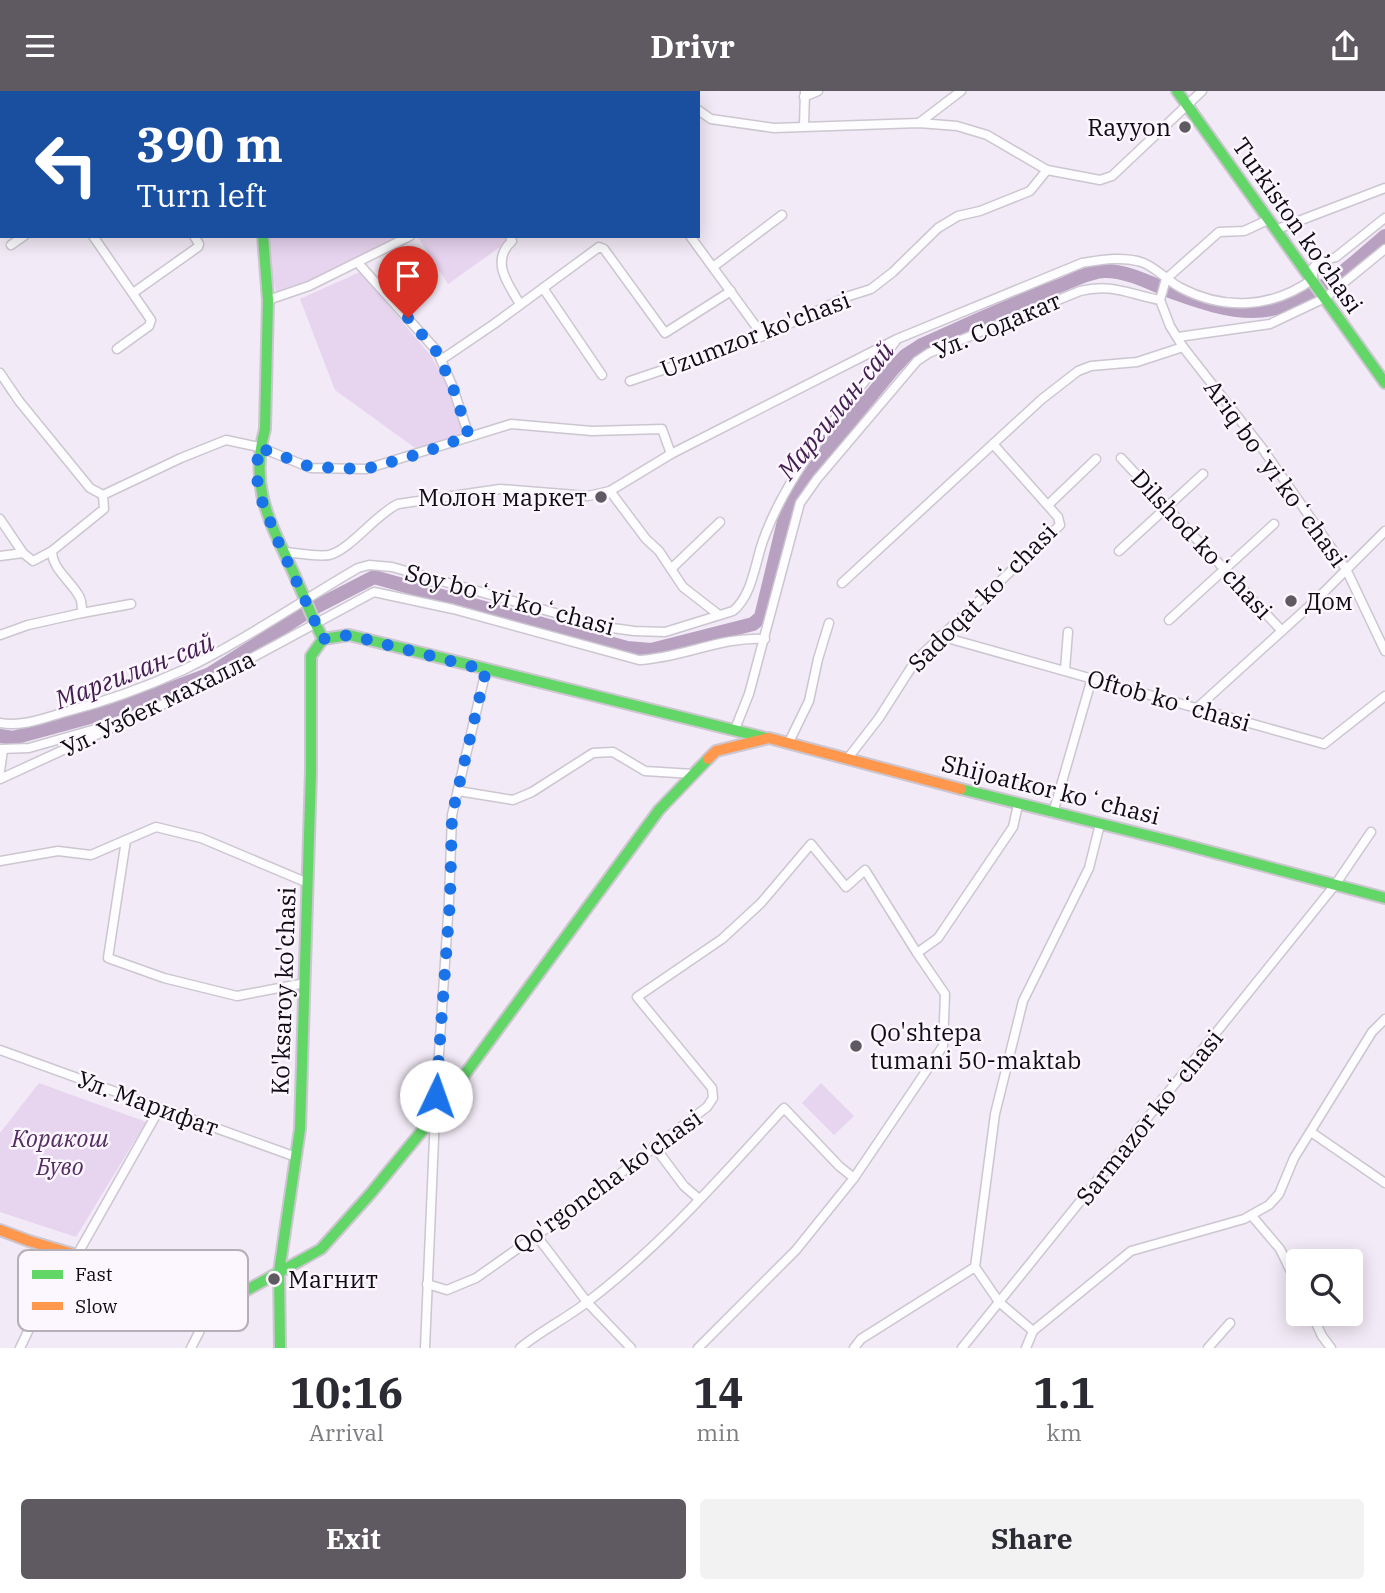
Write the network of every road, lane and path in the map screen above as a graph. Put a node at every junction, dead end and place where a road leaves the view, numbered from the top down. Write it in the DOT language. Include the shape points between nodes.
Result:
graph roads {
  1 [pos="818,91"];
  2 [pos="961,91"];
  3 [pos="1177,91"];
  4 [pos="1202,91"];
  5 [pos="804,94"];
  6 [pos="1188,106"];
  7 [pos="700,111"];
  8 [pos="919,123"];
  9 [pos="804,126"];
  10 [pos="1047,170"];
  11 [pos="1385,188"];
  12 [pos="782,215"];
  13 [pos="1385,218"];
  14 [pos="1268,220"];
  15 [pos="1275,230"];
  16 [pos="21,238"];
  17 [pos="94,238"];
  18 [pos="195,238"];
  19 [pos="263,238"];
  20 [pos="406,238"];
  21 [pos="511,238"];
  22 [pos="691,238"];
  23 [pos="11,245"];
  24 [pos="1385,249"];
  25 [pos="358,263"];
  26 [pos="713,267"];
  27 [pos="1313,279"];
  28 [pos="1166,280"];
  29 [pos="543,288"];
  30 [pos="731,291"];
  31 [pos="133,293"];
  32 [pos="1160,298"];
  33 [pos="1325,298"];
  34 [pos="268,300"];
  35 [pos="520,305"];
  36 [pos="763,336"];
  37 [pos="1178,337"];
  38 [pos="897,339"];
  39 [pos="1183,347"];
  40 [pos="117,349"];
  41 [pos="441,360"];
  42 [pos="0,373"];
  43 [pos="602,375"];
  44 [pos="630,381"];
  45 [pos="1385,383"];
  46 [pos="469,436"];
  47 [pos="993,444"];
  48 [pos="258,447"];
  49 [pos="671,454"];
  50 [pos="1121,458"];
  51 [pos="1096,459"];
  52 [pos="1203,474"];
  53 [pos="610,491"];
  54 [pos="103,495"];
  55 [pos="1048,505"];
  56 [pos="1167,508"];
  57 [pos="0,519"];
  58 [pos="720,522"];
  59 [pos="1274,524"];
  60 [pos="1385,531"];
  61 [pos="52,551"];
  62 [pos="1119,551"];
  63 [pos="23,552"];
  64 [pos="284,552"];
  65 [pos="0,556"];
  66 [pos="1224,568"];
  67 [pos="671,569"];
  68 [pos="1346,569"];
  69 [pos="842,583"];
  70 [pos="305,599"];
  71 [pos="131,604"];
  72 [pos="82,613"];
  73 [pos="719,615"];
  74 [pos="1169,620"];
  75 [pos="829,623"];
  76 [pos="315,624"];
  77 [pos="1282,631"];
  78 [pos="1068,632"];
  79 [pos="0,635"];
  80 [pos="940,636"];
  81 [pos="1382,636"];
  82 [pos="323,639"];
  83 [pos="765,639"];
  84 [pos="1385,651"];
  85 [pos="486,670"];
  86 [pos="1065,670"];
  87 [pos="1092,678"];
  88 [pos="1385,696"];
  89 [pos="1197,708"];
  90 [pos="139,716"];
  91 [pos="0,723"];
  92 [pos="735,729"];
  93 [pos="769,738"];
  94 [pos="789,743"];
  95 [pos="1,749"];
  96 [pos="713,754"];
  97 [pos="848,758"];
  98 [pos="0,771"];
  99 [pos="694,775"];
  100 [pos="0,779"];
  101 [pos="458,790"];
  102 [pos="1018,805"];
  103 [pos="1053,813"];
  104 [pos="1100,824"];
  105 [pos="1371,832"];
  106 [pos="126,840"];
  107 [pos="0,861"];
  108 [pos="308,883"];
  109 [pos="1335,885"];
  110 [pos="1385,898"];
  111 [pos="917,953"];
  112 [pos="305,983"];
  113 [pos="1385,1019"];
  114 [pos="0,1050"];
  115 [pos="160,1108"];
  116 [pos="435,1115"];
  117 [pos="1311,1132"];
  118 [pos="654,1146"];
  119 [pos="296,1157"];
  120 [pos="854,1178"];
  121 [pos="1385,1183"];
  122 [pos="699,1199"];
  123 [pos="1252,1216"];
  124 [pos="0,1230"];
  125 [pos="536,1235"];
  126 [pos="60,1250"];
  127 [pos="74,1250"];
  128 [pos="1286,1261"];
  129 [pos="975,1267"];
  130 [pos="279,1272"];
  131 [pos="427,1284"];
  132 [pos="248,1289"];
  133 [pos="587,1302"];
  134 [pos="999,1302"];
  135 [pos="1230,1323"];
  136 [pos="1317,1326"];
  137 [pos="29,1331"];
  138 [pos="200,1331"];
  139 [pos="1033,1331"];
  140 [pos="20,1348"];
  141 [pos="191,1348"];
  142 [pos="280,1348"];
  143 [pos="425,1348"];
  144 [pos="520,1348"];
  145 [pos="631,1348"];
  146 [pos="698,1348"];
  147 [pos="855,1348"];
  148 [pos="962,1348"];
  149 [pos="1026,1348"];
  150 [pos="1208,1348"];
  151 [pos="1331,1348"];
  1 -- 5 [label="street"];
  2 -- 8 [label="street"];
  3 -- 6 [label="street, Turkiston ko’chasi"];
  4 -- 6 [label="street"];
  5 -- 9 [label="street"];
  6 -- 10 [label="street" via="1106,179"];
  6 -- 14 [label="street, Turkiston ko’chasi"];
  7 -- 9 [label="street" via="711,119 774,128"];
  8 -- 9 [label="street"];
  8 -- 10 [label="street" via="957,126 987,135"];
  10 -- 36 [label="street, Uzumzor ko'chasi" via="1030,191 958,216 939,228 871,289"];
  11 -- 15 [label="street"];
  12 -- 26 [label="street"];
  13 -- 27 [label="street" via="1336,257 1318,262"];
  14 -- 15 [label="street, Turkiston ko’chasi"];
  14 -- 28 [label="street" via="1244,231 1219,232"];
  15 -- 27 [label="street, Turkiston ko’chasi"];
  16 -- 23 [label="street"];
  17 -- 31 [label="street"];
  18 -- 31 [label="street" via="198,247"];
  19 -- 34 [label="street"];
  20 -- 25 [label="street"];
  21 -- 35 [label="street" via="501,266"];
  22 -- 26 [label="street"];
  24 -- 33 [label="street"];
  25 -- 34 [label="street"];
  25 -- 41 [label="street"];
  26 -- 30 [label="street"];
  27 -- 28 [label="street" via="1288,295 1256,304 1200,297"];
  27 -- 33 [label="street, Turkiston ko’chasi"];
  28 -- 32 [label="street"];
  28 -- 38 [label="street" via="1142,262 1104,259 1082,263"];
  29 -- 30 [label="street" via="602,247 665,333"];
  29 -- 35 [label="street"];
  29 -- 43 [label="street"];
  30 -- 36 [label="street"];
  31 -- 40 [label="street" via="151,320"];
  32 -- 37 [label="street, Ariq boʻyi koʻchasi"];
  32 -- 83 [label="street, Ул. Содакат" via="1112,287 1087,289 917,361 800,503"];
  33 -- 37 [label="street" via="1270,324"];
  33 -- 45 [label="street, Turkiston ko’chasi"];
  34 -- 48 [label="street" via="265,429"];
  35 -- 41 [label="street"];
  36 -- 44 [label="street, Uzumzor ko'chasi"];
  37 -- 39 [label="street, Ariq boʻyi koʻchasi"];
  38 -- 49 [label="street"];
  38 -- 73 [label="street, Soy boʻyi koʻchasi" via="783,492 740,606"];
  39 -- 47 [label="street" via="1137,362 1078,371"];
  39 -- 68 [label="street, Ariq boʻyi koʻchasi" via="1262,448"];
  41 -- 46 [label="street"];
  42 -- 54 [label="street" via="90,488"];
  46 -- 48 [label="street" via="366,469 311,467"];
  46 -- 49 [label="street" via="511,423 592,431 662,429"];
  47 -- 55 [label="street, Sadoqat koʻchasi"];
  47 -- 69 [label="street"];
  48 -- 54 [label="street" via="226,440"];
  48 -- 64 [label="street" via="260,496"];
  49 -- 53 [label="street"];
  50 -- 56 [label="street, Dilshod koʻchasi"];
  51 -- 55 [label="street"];
  52 -- 56 [label="street"];
  53 -- 64 [label="street" via="588,496 500,489 398,505 330,555"];
  53 -- 67 [label="street"];
  54 -- 61 [label="street" via="104,509"];
  55 -- 80 [label="street, Sadoqat koʻchasi" via="1060,520 1058,527"];
  56 -- 62 [label="street"];
  56 -- 66 [label="street, Dilshod koʻchasi"];
  57 -- 63 [label="street"];
  58 -- 67 [label="street"];
  59 -- 66 [label="street"];
  60 -- 68 [label="street"];
  61 -- 63 [label="street" via="33,561"];
  61 -- 72 [label="street" via="58,569 81,597"];
  63 -- 65 [label="street"];
  64 -- 70 [label="street"];
  66 -- 74 [label="street"];
  66 -- 77 [label="street, Dilshod koʻchasi"];
  67 -- 73 [label="street" via="683,587"];
  68 -- 77 [label="street"];
  68 -- 81 [label="street, Ariq boʻyi koʻchasi"];
  70 -- 73 [label="street, Soy boʻyi koʻchasi" via="369,565 434,578 605,627 664,632"];
  70 -- 76 [label="street"];
  70 -- 91 [label="street, Soy boʻyi koʻchasi" via="155,683 42,719"];
  71 -- 72 [label="street"];
  72 -- 79 [label="street"];
  75 -- 94 [label="street" via="809,701"];
  76 -- 82 [label="street"];
  76 -- 83 [label="street, Ул. Узбек махалла" via="369,593 381,592 639,660 671,657 738,639"];
  76 -- 90 [label="street, Ул. Узбек махалла"];
  77 -- 89 [label="street"];
  78 -- 86 [label="street"];
  80 -- 86 [label="street, Oftob koʻchasi"];
  80 -- 97 [label="street, Sadoqat koʻchasi" via="916,660"];
  81 -- 84 [label="street, Ariq boʻyi koʻchasi"];
  82 -- 85 [label="street" via="349,635"];
  82 -- 108 [label="street, Ko'ksaroy ko'chasi" via="311,656"];
  83 -- 92 [label="street, Ул. Содакат"];
  85 -- 92 [label="street"];
  85 -- 101 [label="street"];
  86 -- 87 [label="street, Oftob koʻchasi"];
  87 -- 89 [label="street, Oftob koʻchasi"];
  87 -- 103 [label="street"];
  88 -- 89 [label="street, Oftob koʻchasi" via="1324,744"];
  90 -- 95 [label="street" via="29,747"];
  90 -- 100 [label="street, Ул. Узбек махалла"];
  92 -- 93 [label="street"];
  92 -- 96 [label="street"];
  93 -- 94 [label="street, Shijoatkor koʻchasi"];
  93 -- 96 [label="street, Shijoatkor koʻchasi"];
  94 -- 97 [label="street, Shijoatkor koʻchasi"];
  95 -- 98 [label="street"];
  96 -- 99 [label="street"];
  97 -- 102 [label="street, Shijoatkor koʻchasi"];
  99 -- 101 [label="street" via="645,771 613,752 593,753 513,800"];
  99 -- 116 [label="street" via="659,810"];
  101 -- 116 [label="street" via="452,815"];
  102 -- 103 [label="street, Shijoatkor koʻchasi"];
  102 -- 111 [label="street" via="1013,827 946,927"];
  103 -- 104 [label="street, Shijoatkor koʻchasi"];
  104 -- 109 [label="street, Shijoatkor koʻchasi"];
  104 -- 129 [label="street" via="1089,868 1023,1001 995,1114"];
  105 -- 109 [label="street, Sarmazor koʻchasi"];
  106 -- 107 [label="street" via="91,855 58,852"];
  106 -- 108 [label="street" via="156,827 201,838"];
  106 -- 112 [label="street" via="108,958 237,996"];
  108 -- 112 [label="street, Ko'ksaroy ko'chasi"];
  109 -- 110 [label="street, Shijoatkor koʻchasi"];
  109 -- 134 [label="street, Sarmazor koʻchasi"];
  111 -- 118 [label="street, Qo'rgoncha ko'chasi" via="865,870 846,887 811,844 761,903 722,939 637,997 712,1088 713,1098 707,1107"];
  111 -- 120 [label="street, Qo'rgoncha ko'chasi" via="944,994 943,1046"];
  112 -- 119 [label="street, Ko'ksaroy ko'chasi"];
  113 -- 117 [label="street" via="1372,1032"];
  114 -- 115 [label="street, Ул. Марифат"];
  115 -- 119 [label="street, Ул. Марифат"];
  115 -- 127 [label="street"];
  116 -- 130 [label="street" via="321,1249"];
  116 -- 131 [label="street"];
  117 -- 121 [label="street"];
  117 -- 123 [label="street" via="1279,1194"];
  118 -- 122 [label="street"];
  118 -- 125 [label="street, Qo'rgoncha ko'chasi"];
  119 -- 130 [label="street, Ko'ksaroy ko'chasi"];
  120 -- 122 [label="street" via="784,1108"];
  120 -- 146 [label="street, Qo'rgoncha ko'chasi" via="796,1249"];
  122 -- 133 [label="street"];
  123 -- 128 [label="street"];
  123 -- 139 [label="street" via="1131,1251"];
  124 -- 126 [label="street"];
  125 -- 131 [label="street, Qo'rgoncha ko'chasi" via="476,1278 447,1290"];
  125 -- 133 [label="street"];
  129 -- 134 [label="street"];
  129 -- 147 [label="street" via="861,1339"];
  130 -- 132 [label="street"];
  130 -- 142 [label="street, Ko'ksaroy ko'chasi"];
  131 -- 143 [label="street"];
  133 -- 144 [label="street"];
  133 -- 145 [label="street"];
  134 -- 139 [label="street"];
  134 -- 148 [label="street, Sarmazor koʻchasi"];
  135 -- 150 [label="street"];
  136 -- 151 [label="street"];
  137 -- 140 [label="street"];
  138 -- 141 [label="street"];
  139 -- 149 [label="street"];
}
